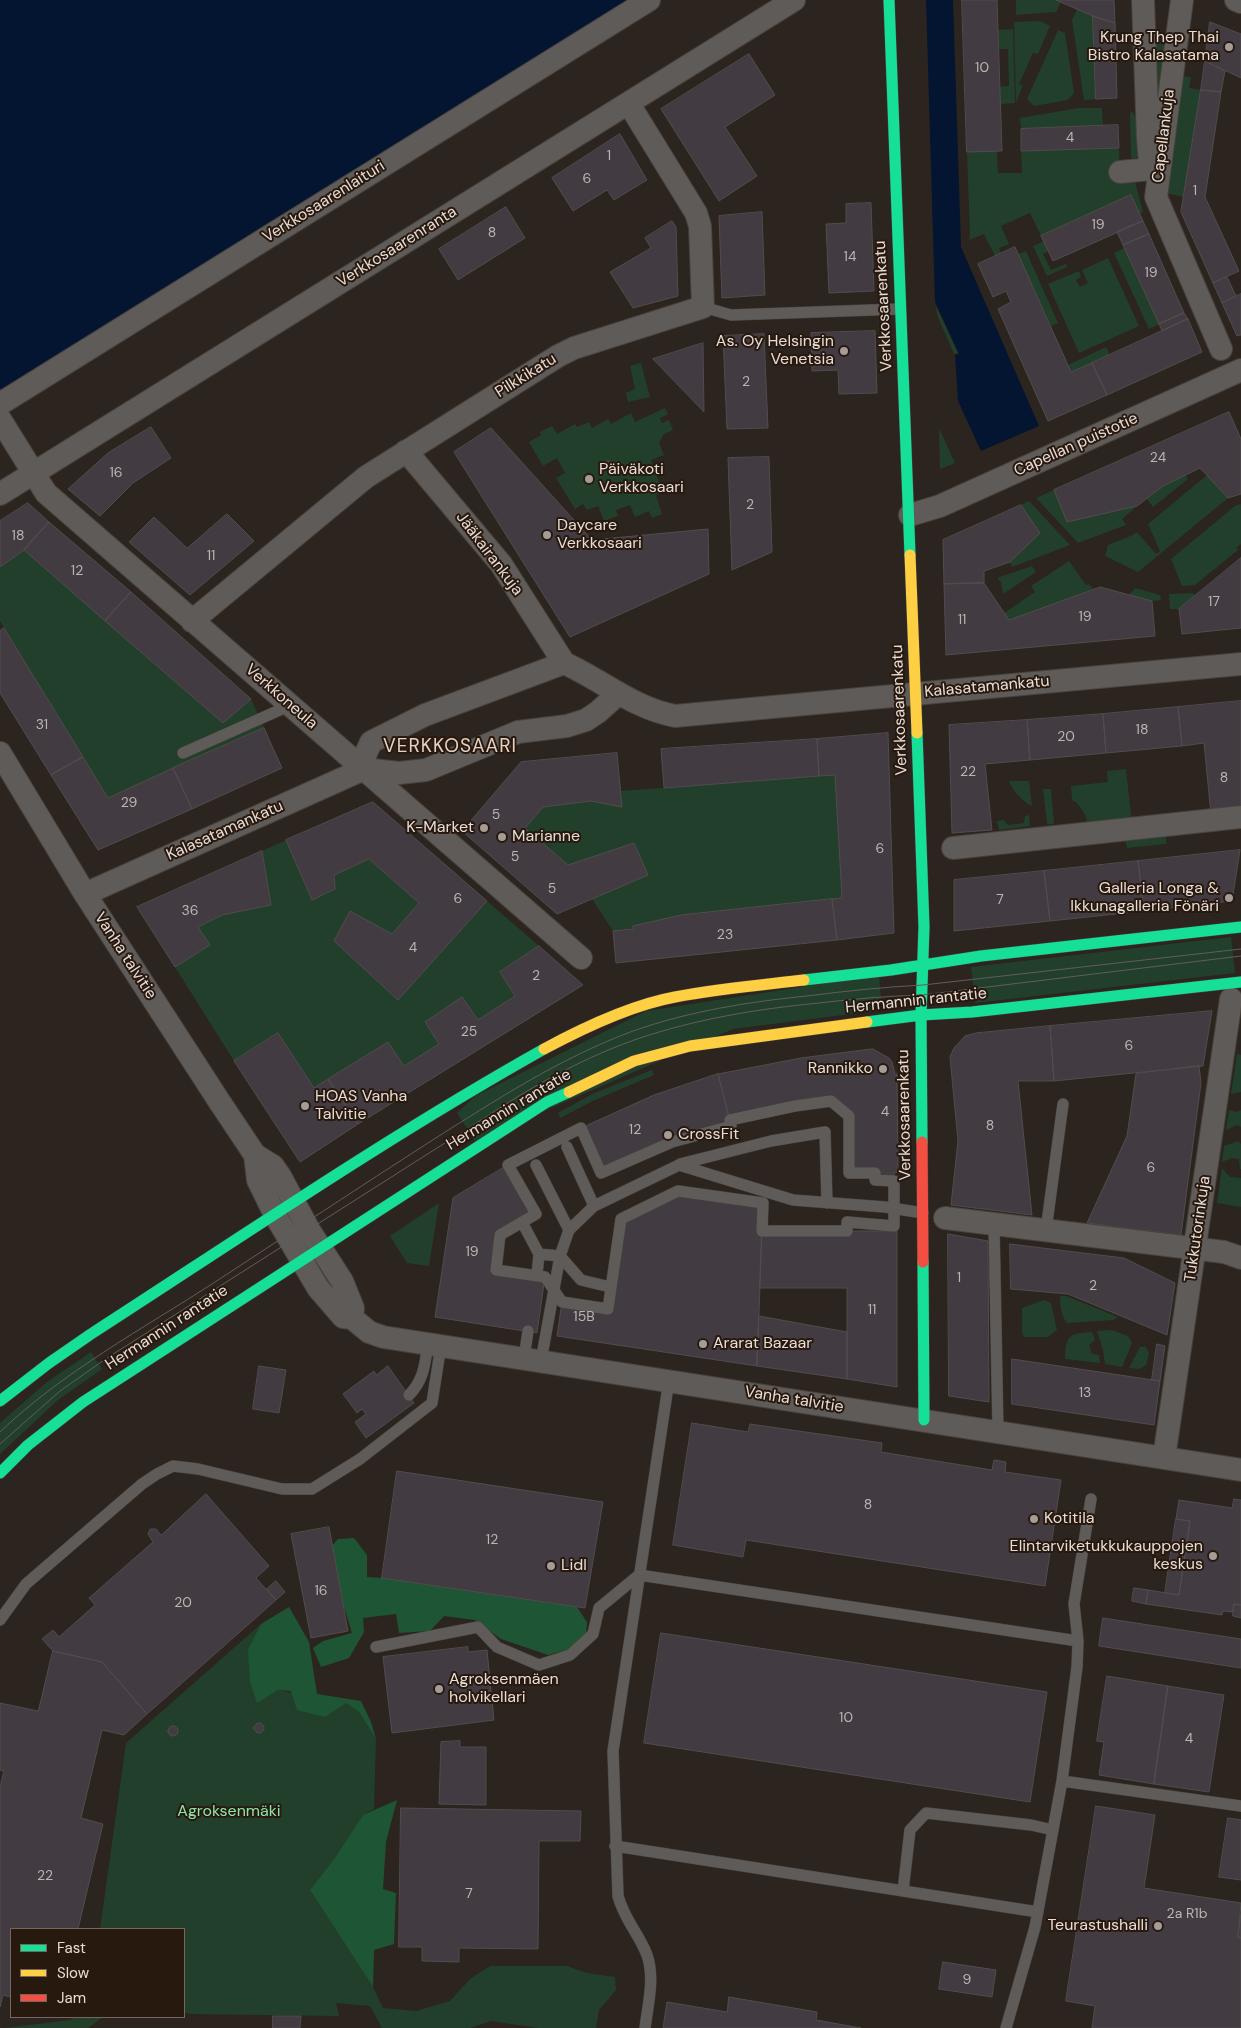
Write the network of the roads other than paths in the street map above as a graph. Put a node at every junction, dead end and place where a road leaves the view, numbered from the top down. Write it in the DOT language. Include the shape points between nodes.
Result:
graph roads {
  1 [pos="649,0"];
  2 [pos="794,0"];
  3 [pos="889,0"];
  4 [pos="1143,0"];
  5 [pos="1182,0"];
  6 [pos="1236,0"];
  7 [pos="1241,2"];
  8 [pos="628,104"];
  9 [pos="1120,172"];
  10 [pos="1154,174"];
  11 [pos="900,309"];
  12 [pos="708,313"];
  13 [pos="1221,349"];
  14 [pos="1241,370"];
  15 [pos="0,404"];
  16 [pos="0,420"];
  17 [pos="406,451"];
  18 [pos="33,473"];
  19 [pos="0,494"];
  20 [pos="910,515"];
  21 [pos="192,621"];
  22 [pos="564,662"];
  23 [pos="1241,664"];
  24 [pos="916,693"];
  25 [pos="618,694"];
  26 [pos="291,705"];
  27 [pos="0,753"];
  28 [pos="183,753"];
  29 [pos="364,769"];
  30 [pos="1241,817"];
  31 [pos="953,848"];
  32 [pos="85,894"];
  33 [pos="1241,927"];
  34 [pos="581,958"];
  35 [pos="924,964"];
  36 [pos="1236,991"];
  37 [pos="920,1015"];
  38 [pos="1063,1104"];
  39 [pos="567,1147"];
  40 [pos="536,1165"];
  41 [pos="679,1165"];
  42 [pos="827,1202"];
  43 [pos="594,1206"];
  44 [pos="284,1210"];
  45 [pos="934,1216"];
  46 [pos="522,1222"];
  47 [pos="994,1224"];
  48 [pos="569,1230"];
  49 [pos="1046,1230"];
  50 [pos="1195,1249"];
  51 [pos="539,1254"];
  52 [pos="1235,1254"];
  53 [pos="311,1255"];
  54 [pos="560,1256"];
  55 [pos="537,1276"];
  56 [pos="610,1287"];
  57 [pos="528,1332"];
  58 [pos="435,1344"];
  59 [pos="533,1359"];
  60 [pos="669,1380"];
  61 [pos="409,1396"];
  62 [pos="0,1402"];
  63 [pos="924,1420"];
  64 [pos="998,1432"];
  65 [pos="1164,1458"];
  66 [pos="1241,1470"];
  67 [pos="0,1473"];
  68 [pos="1091,1499"];
  69 [pos="639,1575"];
  70 [pos="0,1620"];
  71 [pos="1078,1641"];
  72 [pos="376,1647"];
  73 [pos="1062,1781"];
  74 [pos="1241,1806"];
  75 [pos="1053,1830"];
  76 [pos="615,1846"];
  77 [pos="903,1891"];
  78 [pos="1038,1912"];
  79 [pos="645,2028"];
  80 [pos="1006,2028"];
  1 -- 15 [label="street, Verkkosaarenlaituri"];
  2 -- 8 [label="street, Verkkosaarenranta"];
  3 -- 11 [label="main road, Verkkosaarenkatu"];
  4 -- 10 [label="street" via="1148,139"];
  5 -- 10 [label="street, Capellankuja"];
  6 -- 7 [label="street"];
  8 -- 12 [label="street" via="696,213"];
  8 -- 18 [label="street, Verkkosaarenranta"];
  9 -- 10 [label="street"];
  10 -- 13 [label="street, Capellankuja" via="1156,197"];
  11 -- 12 [label="lane" via="731,316"];
  11 -- 20 [label="main road, Verkkosaarenkatu"];
  12 -- 17 [label="street, Pilkkikatu" via="606,338 558,356"];
  14 -- 20 [label="street, Capellan puistotie" via="940,506"];
  16 -- 18 [label="street, Verkkoneula"];
  17 -- 21 [label="street, Pilkkikatu" via="350,490"];
  17 -- 22 [label="street, Jääkairankuja" via="501,564"];
  18 -- 19 [label="street, Verkkosaarenranta"];
  18 -- 21 [label="street, Verkkoneula" via="46,493"];
  20 -- 24 [label="main road, Verkkosaarenkatu"];
  21 -- 26 [label="street, Verkkoneula"];
  22 -- 25 [label="street, Kalasatamankatu"];
  22 -- 29 [label="street" via="425,715 371,742 363,760"];
  23 -- 24 [label="street, Kalasatamankatu"];
  24 -- 25 [label="street, Kalasatamankatu" via="676,716 656,712"];
  24 -- 35 [label="main road, Verkkosaarenkatu"];
  25 -- 29 [label="street" via="586,720 567,726 518,732 426,770 398,773"];
  26 -- 28 [label="lane"];
  26 -- 29 [label="street, Verkkoneula"];
  27 -- 32 [label="street, Vanha talvitie"];
  29 -- 32 [label="street, Kalasatamankatu"];
  29 -- 34 [label="street, Verkkoneula"];
  30 -- 31 [label="street"];
  32 -- 44 [label="street, Vanha talvitie" via="256,1155 273,1166"];
  33 -- 35 [label="main road"];
  35 -- 37 [label="main road, Verkkosaarenkatu"];
  35 -- 44 [label="main road" via="691,995 636,1008 528,1057"];
  36 -- 37 [label="main road, Hermannin rantatie"];
  36 -- 50 [label="street, Tukkutorinkuja"];
  37 -- 45 [label="main road, Verkkosaarenkatu"];
  37 -- 53 [label="main road, Hermannin rantatie" via="690,1046 634,1061 547,1102"];
  38 -- 49 [label="lane"];
  39 -- 43 [label="lane"];
  40 -- 48 [label="lane"];
  41 -- 42 [label="lane" via="793,1200"];
  41 -- 42 [label="lane" via="771,1141 825,1132"];
  41 -- 43 [label="lane"];
  42 -- 45 [label="lane" via="885,1207"];
  43 -- 48 [label="lane"];
  44 -- 53 [label="street, Vanha talvitie"];
  44 -- 62 [label="main road" via="49,1363"];
  45 -- 47 [label="street"];
  45 -- 63 [label="main road, Verkkosaarenkatu"];
  46 -- 46 [label="lane" via="536,1214 508,1165 581,1128 602,1173 672,1142 732,1126 730,1120 831,1101 849,1116 849,1173 875,1174 876,1180 894,1181 894,1226 847,1222 847,1231 762,1232 763,1203 678,1190 621,1219 608,1309 562,1302 545,1277 496,1270 500,1235"];
  46 -- 51 [label="lane"];
  47 -- 49 [label="street"];
  47 -- 64 [label="lane"];
  48 -- 54 [label="lane"];
  49 -- 50 [label="street"];
  50 -- 52 [label="street"];
  50 -- 65 [label="street, Tukkutorinkuja"];
  51 -- 54 [label="lane"];
  51 -- 55 [label="lane"];
  53 -- 58 [label="street, Vanha talvitie" via="323,1295 342,1317 352,1318 369,1332 383,1337"];
  53 -- 67 [label="main road, Hermannin rantatie" via="83,1402 28,1445"];
  54 -- 56 [label="lane" via="581,1280"];
  54 -- 59 [label="lane"];
  57 -- 59 [label="lane"];
  58 -- 59 [label="street, Vanha talvitie"];
  58 -- 61 [label="lane" via="422,1379"];
  58 -- 70 [label="lane" via="432,1403 332,1478 312,1489 282,1489 173,1466 142,1484 26,1584"];
  59 -- 60 [label="street, Vanha talvitie"];
  60 -- 63 [label="street, Vanha talvitie"];
  60 -- 69 [label="lane"];
  63 -- 64 [label="street, Vanha talvitie"];
  64 -- 65 [label="street, Vanha talvitie"];
  65 -- 66 [label="street, Vanha talvitie"];
  68 -- 71 [label="lane" via="1074,1604"];
  69 -- 71 [label="lane"];
  69 -- 72 [label="lane" via="599,1608 593,1634 570,1655 539,1665 497,1647 478,1627"];
  69 -- 76 [label="lane" via="613,1751"];
  71 -- 73 [label="lane"];
  73 -- 74 [label="lane"];
  73 -- 75 [label="lane"];
  75 -- 77 [label="lane" via="1031,1824 926,1813 910,1830"];
  75 -- 78 [label="lane"];
  76 -- 77 [label="lane"];
  76 -- 79 [label="lane" via="622,1912 646,1954 651,1974"];
  77 -- 78 [label="lane"];
  78 -- 80 [label="lane"];
}
